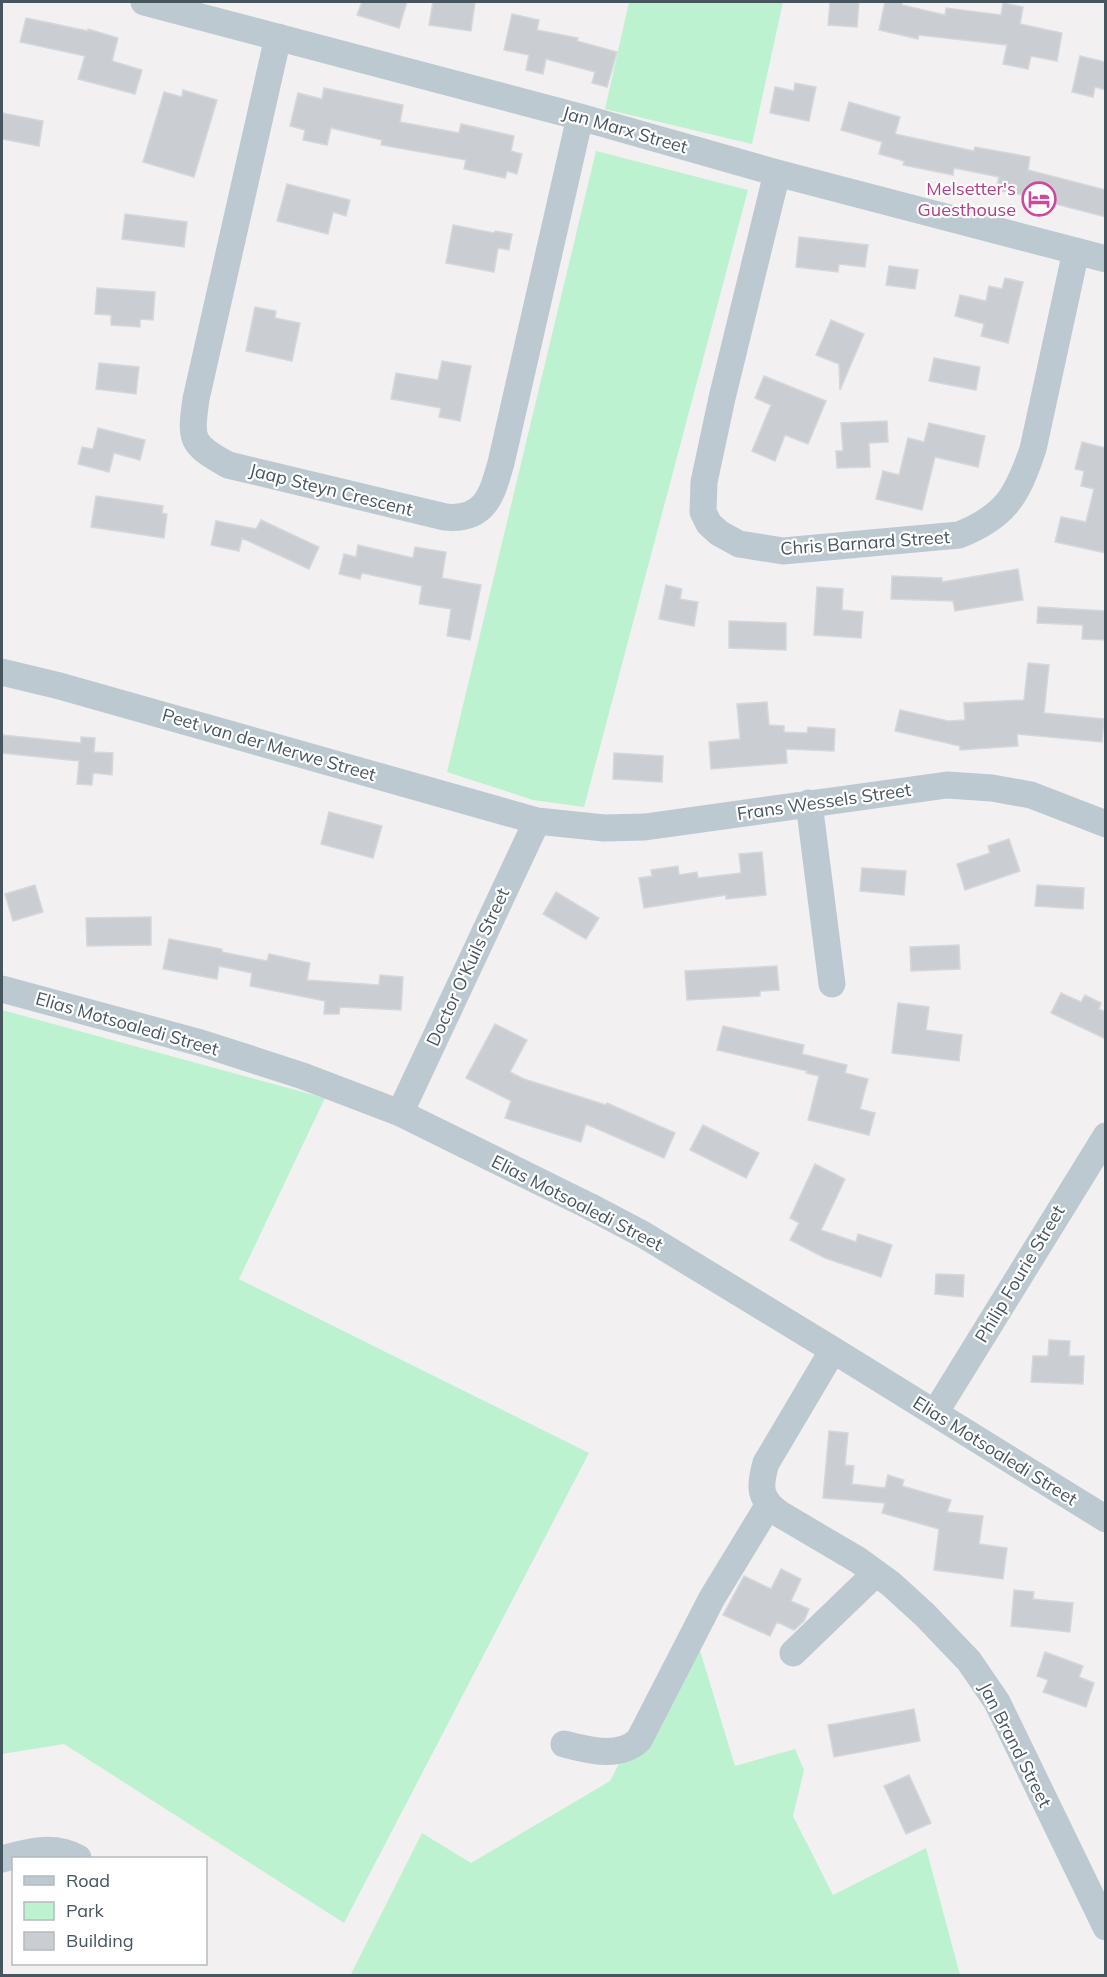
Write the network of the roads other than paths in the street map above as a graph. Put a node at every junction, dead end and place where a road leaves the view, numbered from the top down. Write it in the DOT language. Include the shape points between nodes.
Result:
graph roads {
  1 [pos="144,2"];
  2 [pos="278,37"];
  3 [pos="580,117"];
  4 [pos="777,172"];
  5 [pos="1077,251"];
  6 [pos="1106,259"];
  7 [pos="2,672"];
  8 [pos="809,803"];
  9 [pos="537,821"];
  10 [pos="1106,824"];
  11 [pos="832,984"];
  12 [pos="2,989"];
  13 [pos="400,1113"];
  14 [pos="1106,1136"];
  15 [pos="1098,1165"];
  16 [pos="833,1350"];
  17 [pos="935,1413"];
  18 [pos="768,1506"];
  19 [pos="1106,1520"];
  20 [pos="876,1573"];
  21 [pos="793,1653"];
  22 [pos="564,1744"];
  23 [pos="76,1857"];
  24 [pos="2,1859"];
  25 [pos="1106,1927"];
  1 -- 2 [label="street, Jan Marx Street"];
  2 -- 3 [label="street, Jan Marx Street"];
  2 -- 3 [label="street, Jaap Steyn Crescent" via="193,423 196,442 228,465 445,517 470,515 484,505 501,463"];
  3 -- 4 [label="street, Jan Marx Street"];
  4 -- 5 [label="street, Jan Marx Street"];
  4 -- 5 [label="street, Chris Barnard Street" via="704,482 703,512 709,524 739,544 783,551 959,535 984,525 1012,498 1033,449"];
  5 -- 6 [label="street, Jan Marx Street"];
  7 -- 9 [label="street, Peet van der Merwe Street"];
  8 -- 9 [label="street, Frans Wessels Street" via="645,827 604,828"];
  8 -- 10 [label="street, Frans Wessels Street" via="947,785 992,788 1030,795"];
  8 -- 11 [label="street"];
  9 -- 13 [label="street, Doctor O'Kuils Street"];
  12 -- 13 [label="street, Elias Motsoaledi Street" via="201,1043"];
  13 -- 16 [label="street, Elias Motsoaledi Street" via="635,1230"];
  14 -- 15 [label="street, Philip Fourie Street"];
  15 -- 17 [label="street, Philip Fourie Street"];
  16 -- 17 [label="street, Elias Motsoaledi Street"];
  16 -- 18 [label="street" via="766,1463 762,1490"];
  17 -- 19 [label="street, Elias Motsoaledi Street"];
  18 -- 20 [label="street, Jan Brand Street"];
  18 -- 22 [label="street" via="712,1598 639,1740 608,1751"];
  20 -- 21 [label="street"];
  20 -- 25 [label="street, Jan Brand Street" via="925,1615 969,1661 998,1702"];
  23 -- 24 [label="street" via="46,1850"];
}
